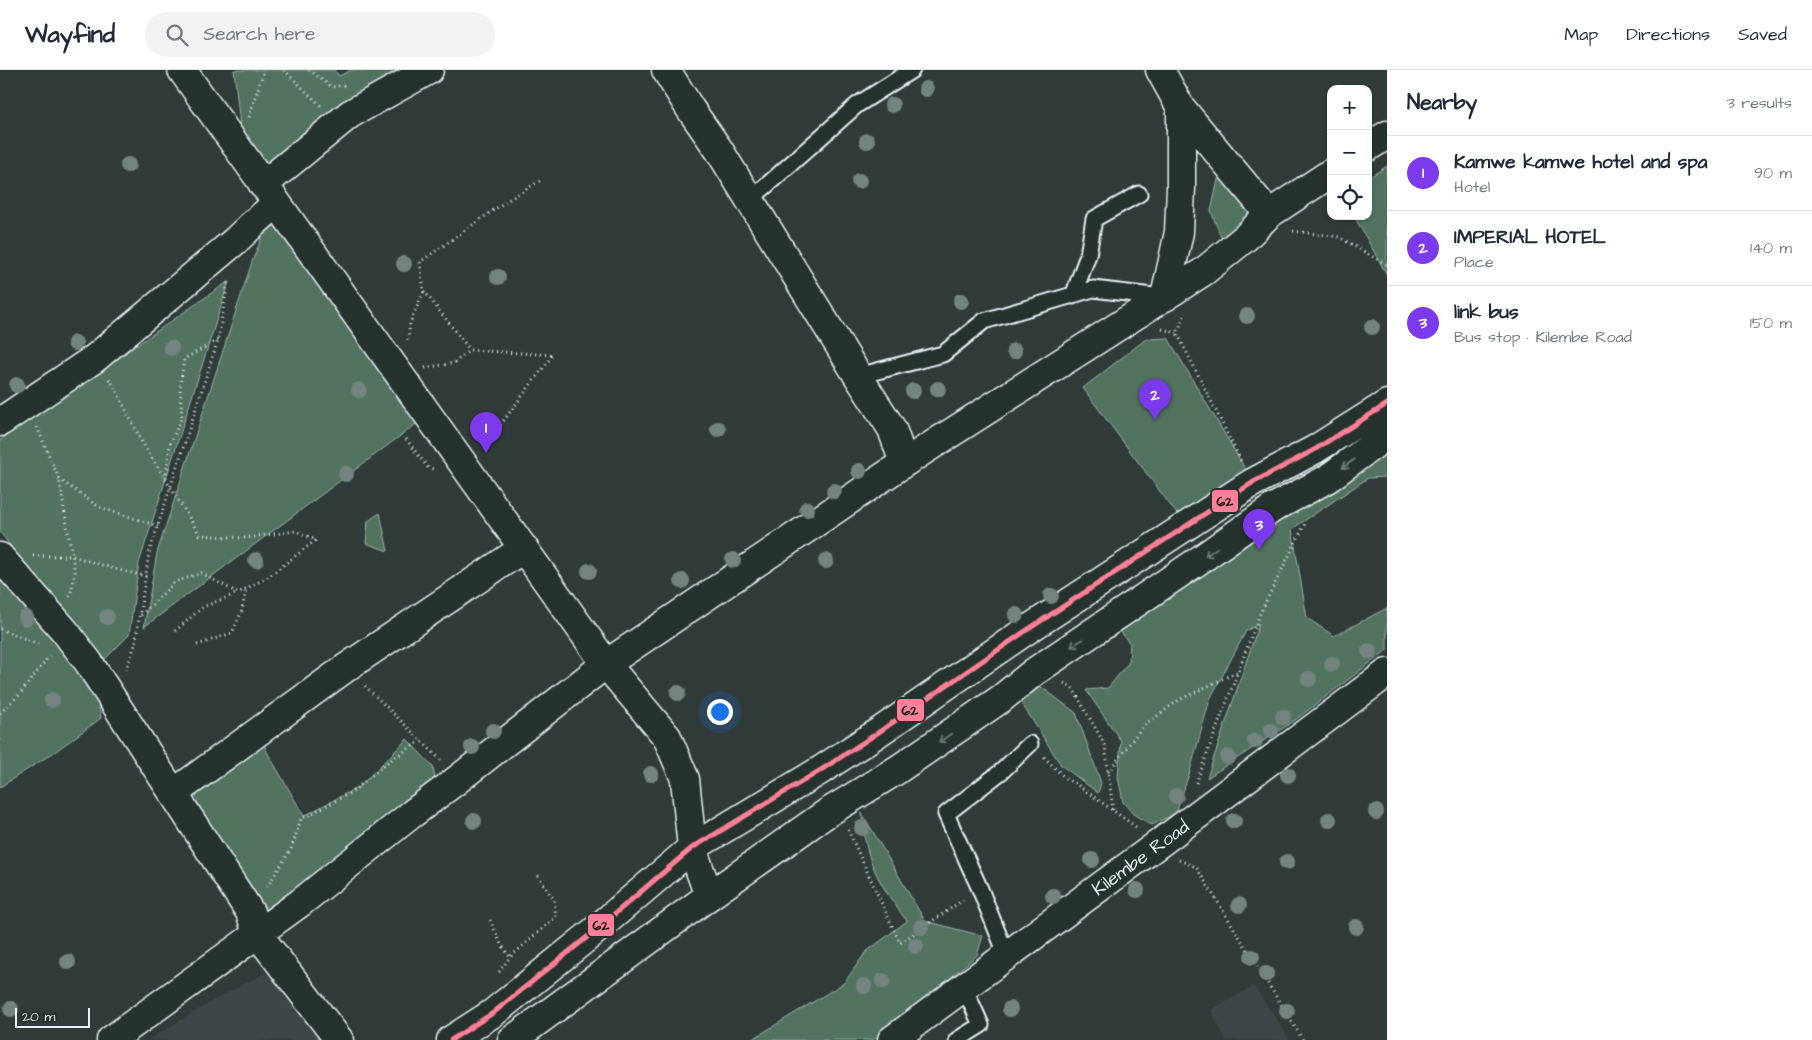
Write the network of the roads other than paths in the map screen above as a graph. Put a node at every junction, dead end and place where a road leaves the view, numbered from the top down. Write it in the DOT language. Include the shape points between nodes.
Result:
graph roads {
  1 [pos="182,70"];
  2 [pos="429,70"];
  3 [pos="666,70"];
  4 [pos="912,70"];
  5 [pos="1160,70"];
  6 [pos="1181,108"];
  7 [pos="1387,135"];
  8 [pos="1372,145"];
  9 [pos="1329,175"];
  10 [pos="270,194"];
  11 [pos="1139,194"];
  12 [pos="750,200"];
  13 [pos="1278,223"];
  14 [pos="1073,296"];
  15 [pos="1165,298"];
  16 [pos="858,376"];
  17 [pos="1387,404"];
  18 [pos="0,422"];
  19 [pos="1387,435"];
  20 [pos="904,462"];
  21 [pos="524,548"];
  22 [pos="0,557"];
  23 [pos="606,664"];
  24 [pos="1387,673"];
  25 [pos="1030,744"];
  26 [pos="174,793"];
  27 [pos="692,848"];
  28 [pos="708,896"];
  29 [pos="257,933"];
  30 [pos="1007,956"];
  31 [pos="964,987"];
  32 [pos="111,1040"];
  33 [pos="339,1040"];
  34 [pos="451,1040"];
  35 [pos="512,1040"];
  36 [pos="892,1040"];
  37 [pos="957,1040"];
  1 -- 10 [label="street"];
  2 -- 10 [label="street" via="350,114"];
  3 -- 12 [label="street"];
  4 -- 12 [label="lane" via="857,105"];
  5 -- 6 [label="street"];
  6 -- 13 [label="street"];
  6 -- 15 [label="street" via="1178,232"];
  7 -- 8 [label="street"];
  9 -- 13 [label="street"];
  10 -- 18 [label="street" via="254,223 235,241 94,359"];
  10 -- 21 [label="street"];
  11 -- 14 [label="lane" via="1094,219 1088,255"];
  12 -- 16 [label="street"];
  13 -- 15 [label="street"];
  14 -- 15 [label="lane" via="1093,290"];
  14 -- 16 [label="lane" via="984,321 943,354"];
  15 -- 20 [label="street"];
  16 -- 20 [label="street" via="883,412"];
  17 -- 27 [label="street" via="1314,450 1252,482 821,770"];
  19 -- 28 [label="street, one-way" via="1327,478 1273,508 1034,672 914,759 827,813"];
  20 -- 23 [label="street"];
  21 -- 23 [label="street"];
  21 -- 26 [label="street" via="347,668"];
  22 -- 26 [label="street" via="89,663"];
  23 -- 27 [label="street" via="668,737 685,779"];
  23 -- 29 [label="street"];
  24 -- 30 [label="street, Kilembe Road"];
  25 -- 30 [label="lane" via="1002,771 946,814"];
  26 -- 29 [label="street" via="250,912"];
  27 -- 28 [label="street"];
  27 -- 34 [label="street" via="492,1013"];
  28 -- 35 [label="street"];
  29 -- 32 [label="street"];
  29 -- 33 [label="street"];
  30 -- 31 [label="street, Kilembe Road"];
  31 -- 36 [label="street, Kilembe Road"];
  31 -- 37 [label="lane" via="981,1025"];
}
